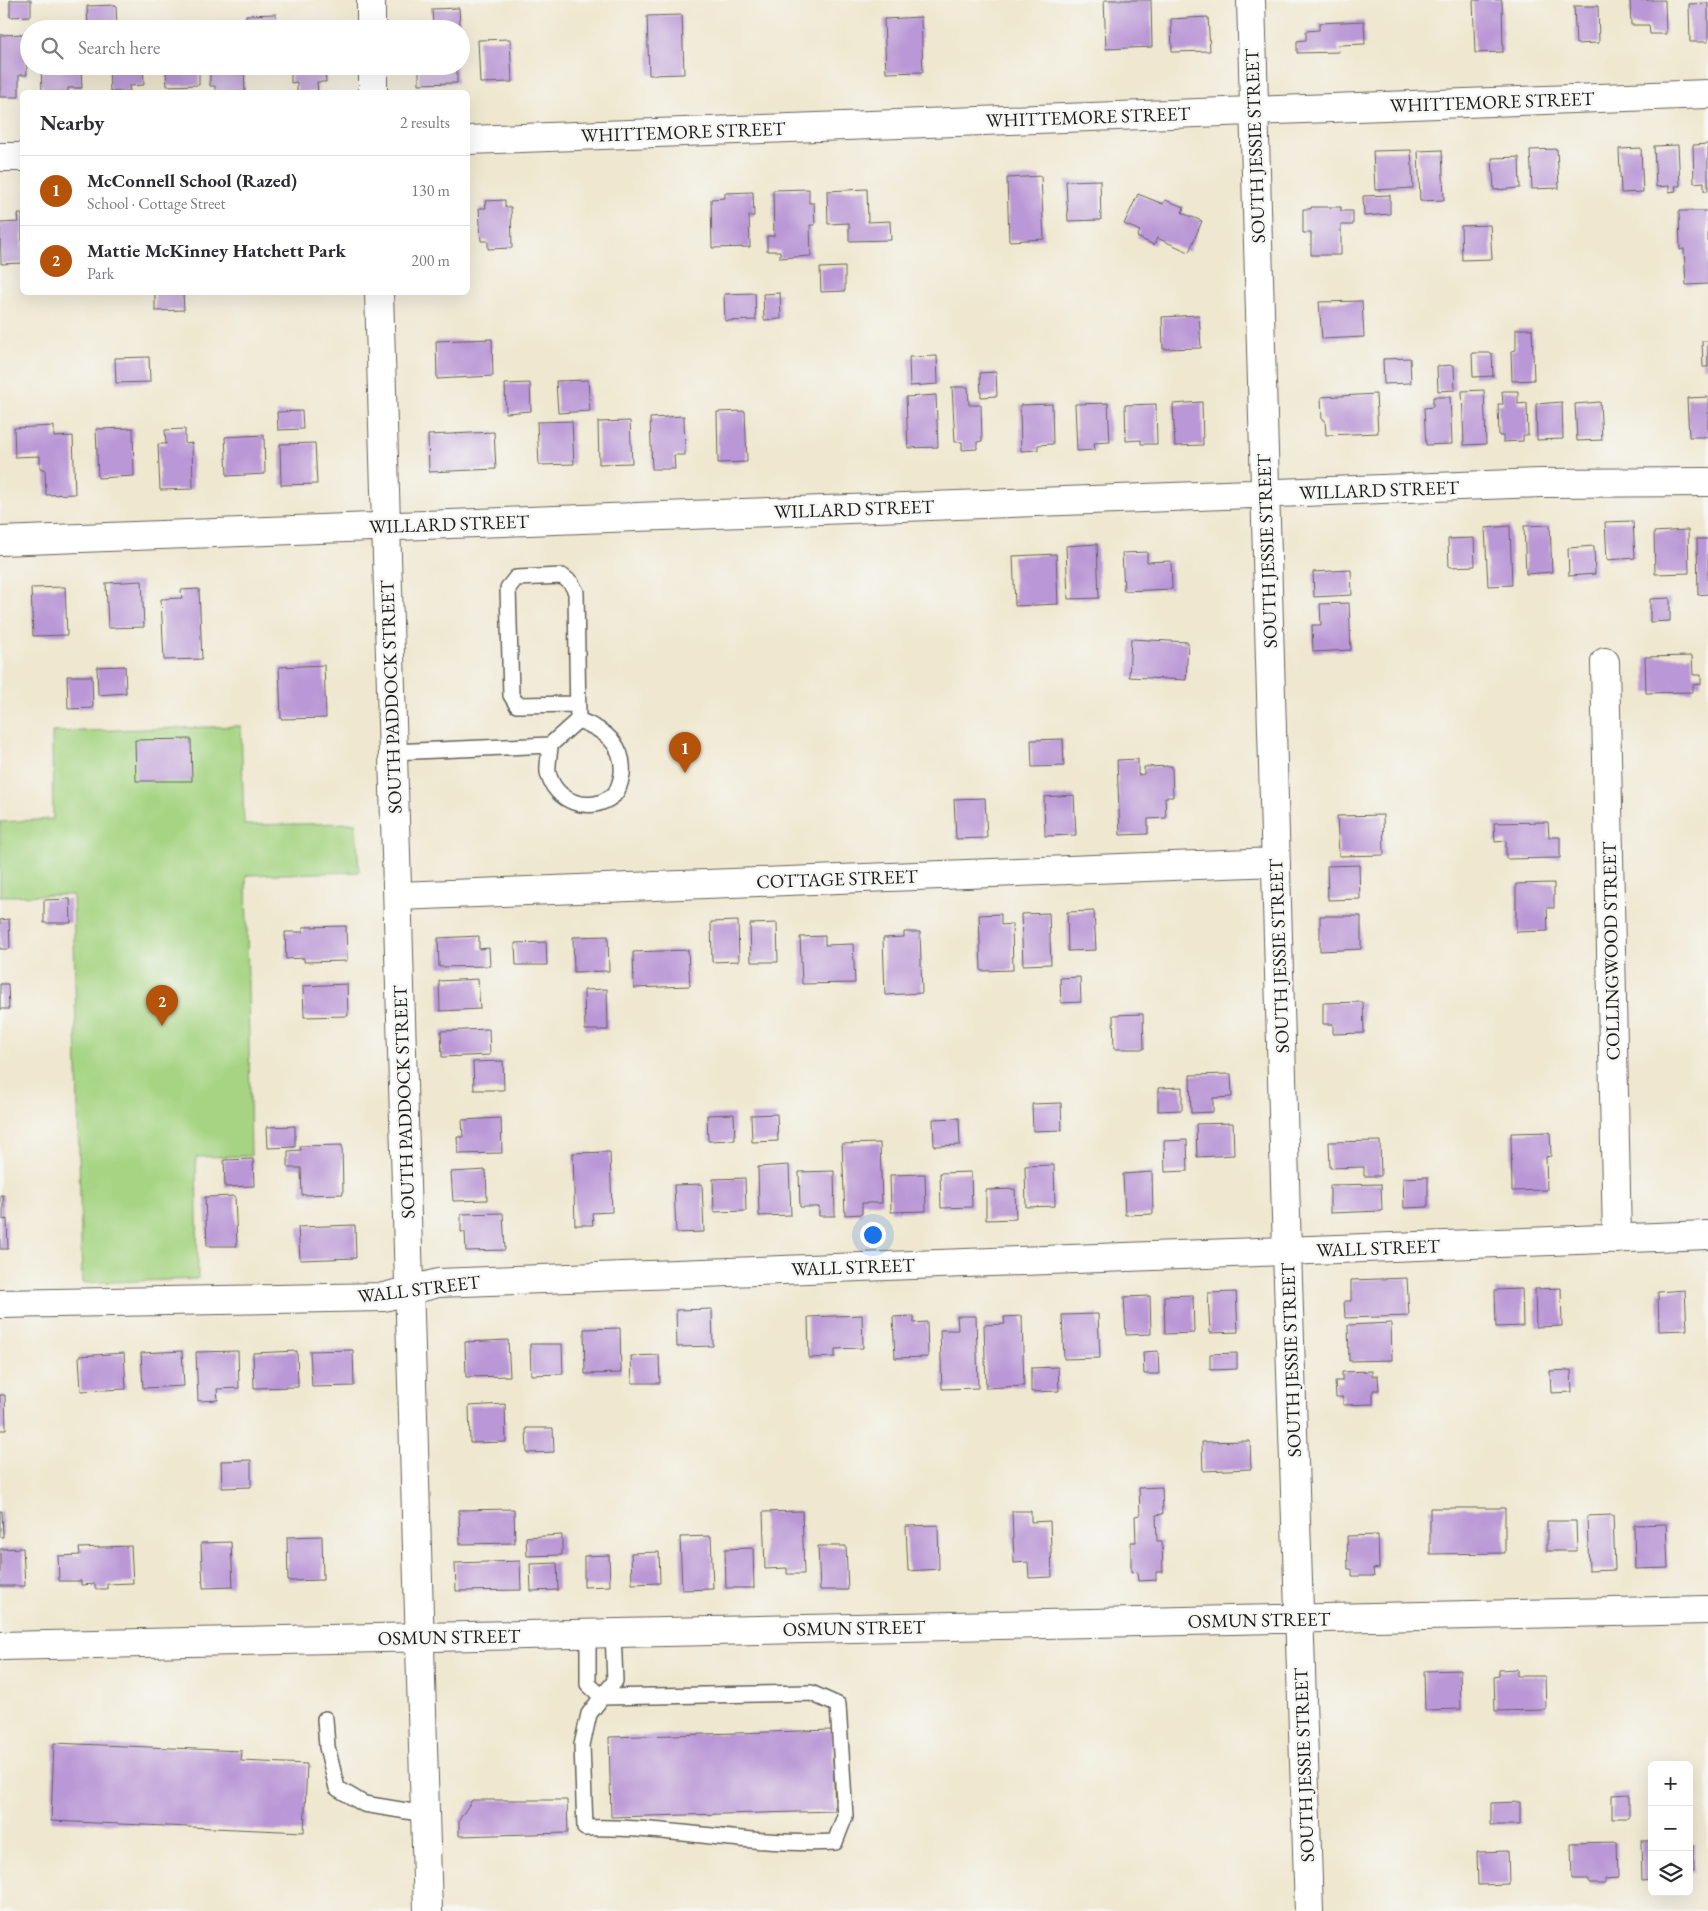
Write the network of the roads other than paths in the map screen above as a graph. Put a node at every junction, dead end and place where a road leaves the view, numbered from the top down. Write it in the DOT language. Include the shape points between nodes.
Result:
graph roads {
  1 [pos="371,0"];
  2 [pos="1251,0"];
  3 [pos="372,20"];
  4 [pos="373,75"];
  5 [pos="374,90"];
  6 [pos="1708,94"];
  7 [pos="1254,110"];
  8 [pos="470,140"];
  9 [pos="20,156"];
  10 [pos="0,157"];
  11 [pos="379,295"];
  12 [pos="1708,482"];
  13 [pos="1265,494"];
  14 [pos="386,526"];
  15 [pos="0,540"];
  16 [pos="1605,662"];
  17 [pos="578,704"];
  18 [pos="578,720"];
  19 [pos="550,745"];
  20 [pos="393,752"];
  21 [pos="1276,862"];
  22 [pos="398,896"];
  23 [pos="1708,1235"];
  24 [pos="1617,1239"];
  25 [pos="1287,1251"];
  26 [pos="409,1290"];
  27 [pos="0,1304"];
  28 [pos="1708,1610"];
  29 [pos="1299,1619"];
  30 [pos="601,1634"];
  31 [pos="420,1637"];
  32 [pos="0,1646"];
  33 [pos="602,1697"];
  34 [pos="325,1719"];
  35 [pos="425,1814"];
  36 [pos="428,1911"];
  37 [pos="1308,1911"];
  1 -- 3 [label="street"];
  2 -- 7 [label="street, SOUTH JESSIE STREET"];
  4 -- 5 [label="street"];
  6 -- 7 [label="street, WHITTEMORE STREET"];
  7 -- 8 [label="street, WHITTEMORE STREET"];
  7 -- 13 [label="street, SOUTH JESSIE STREET"];
  9 -- 10 [label="street"];
  11 -- 14 [label="street, SOUTH PADDOCK STREET"];
  12 -- 13 [label="street, WILLARD STREET" via="1541,484"];
  13 -- 14 [label="street, WILLARD STREET"];
  13 -- 21 [label="street, SOUTH JESSIE STREET"];
  14 -- 15 [label="street, WILLARD STREET"];
  14 -- 20 [label="street, SOUTH PADDOCK STREET"];
  16 -- 24 [label="street, COLLINGWOOD STREET"];
  17 -- 17 [label="lane" via="576,592 562,576 516,578 508,588 511,695 517,705"];
  17 -- 18 [label="lane"];
  18 -- 19 [label="lane"];
  18 -- 19 [label="lane" via="594,726 617,747 623,761 622,778 615,794 597,804 574,803 558,793 548,772"];
  19 -- 20 [label="lane"];
  20 -- 22 [label="street, SOUTH PADDOCK STREET"];
  21 -- 22 [label="street, COTTAGE STREET"];
  21 -- 25 [label="street, SOUTH JESSIE STREET"];
  22 -- 26 [label="street, SOUTH PADDOCK STREET"];
  23 -- 24 [label="street, WALL STREET"];
  24 -- 25 [label="street, WALL STREET"];
  25 -- 26 [label="street, WALL STREET" via="438,1283"];
  25 -- 29 [label="street, SOUTH JESSIE STREET"];
  26 -- 27 [label="street, WALL STREET" via="384,1297"];
  26 -- 31 [label="street, SOUTH PADDOCK STREET"];
  28 -- 29 [label="street, OSMUN STREET"];
  29 -- 30 [label="street, OSMUN STREET"];
  29 -- 37 [label="street, SOUTH JESSIE STREET"];
  30 -- 31 [label="street, OSMUN STREET"];
  30 -- 33 [label="lane" via="614,1681"];
  30 -- 33 [label="lane" via="588,1684"];
  31 -- 32 [label="street, OSMUN STREET"];
  31 -- 35 [label="street, SOUTH PADDOCK STREET"];
  33 -- 33 [label="lane" via="811,1692 838,1705 844,1816 835,1842 802,1844 621,1826 585,1828 582,1745 589,1714"];
  34 -- 35 [label="lane" via="327,1747 337,1788 364,1804"];
  35 -- 36 [label="street, SOUTH PADDOCK STREET"];
}
